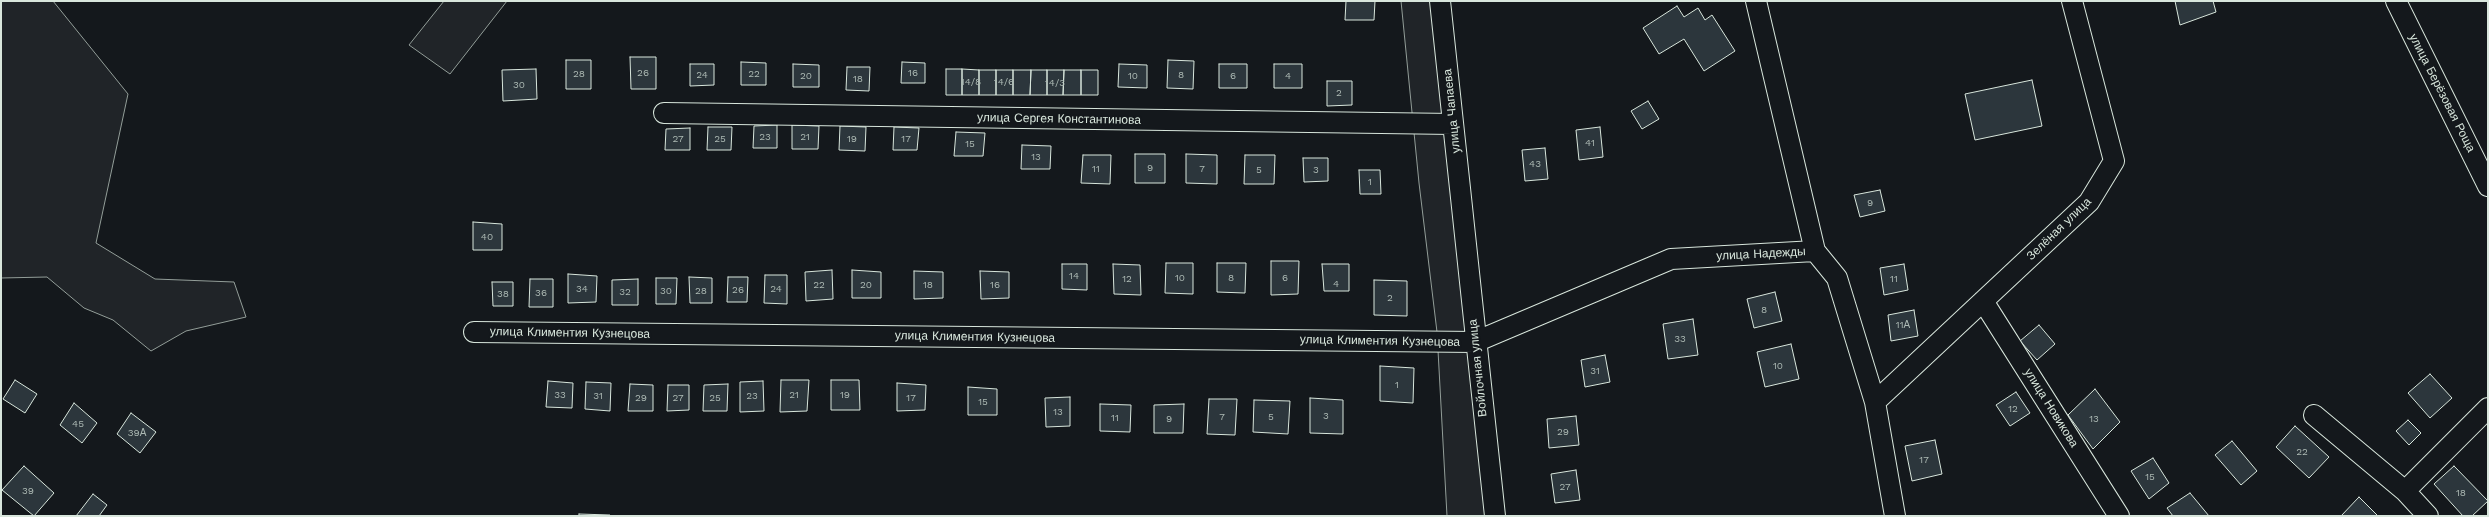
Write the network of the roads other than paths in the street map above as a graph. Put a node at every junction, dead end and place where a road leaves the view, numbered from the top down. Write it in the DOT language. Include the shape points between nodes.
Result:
graph roads {
  1 [pos="1440,1"];
  2 [pos="1756,1"];
  3 [pos="2072,1"];
  4 [pos="2396,1"];
  5 [pos="664,113"];
  6 [pos="1453,124"];
  7 [pos="2488,186"];
  8 [pos="1463,220"];
  9 [pos="1815,251"];
  10 [pos="1983,301"];
  11 [pos="474,332"];
  12 [pos="1475,342"];
  13 [pos="1875,402"];
  14 [pos="2488,408"];
  15 [pos="2314,415"];
  16 [pos="2405,491"];
  17 [pos="1495,516"];
  18 [pos="1895,516"];
  19 [pos="2119,516"];
  20 [pos="2428,516"];
  1 -- 6 [label="street, улица Чапаева"];
  2 -- 9 [label="street"];
  3 -- 10 [label="street, Зелёная улица" via="2114,161 2089,202"];
  4 -- 7 [label="street, улица Берёзовая Роща"];
  5 -- 6 [label="street, улица Сергея Константинова"];
  6 -- 8 [label="street, улица Чапаева"];
  8 -- 12 [label="street, Войлочная улица"];
  9 -- 12 [label="street, улица Надежды" via="1671,259"];
  9 -- 13 [label="street, улица Надежды" via="1837,278"];
  10 -- 13 [label="street, Зелёная улица"];
  10 -- 19 [label="street, улица Новикова"];
  11 -- 12 [label="street, улица Климентия Кузнецова"];
  12 -- 17 [label="street, Войлочная улица"];
  13 -- 18 [label="street, улица Надежды"];
  14 -- 16 [label="street"];
  15 -- 16 [label="street"];
  16 -- 20 [label="street"];
}
